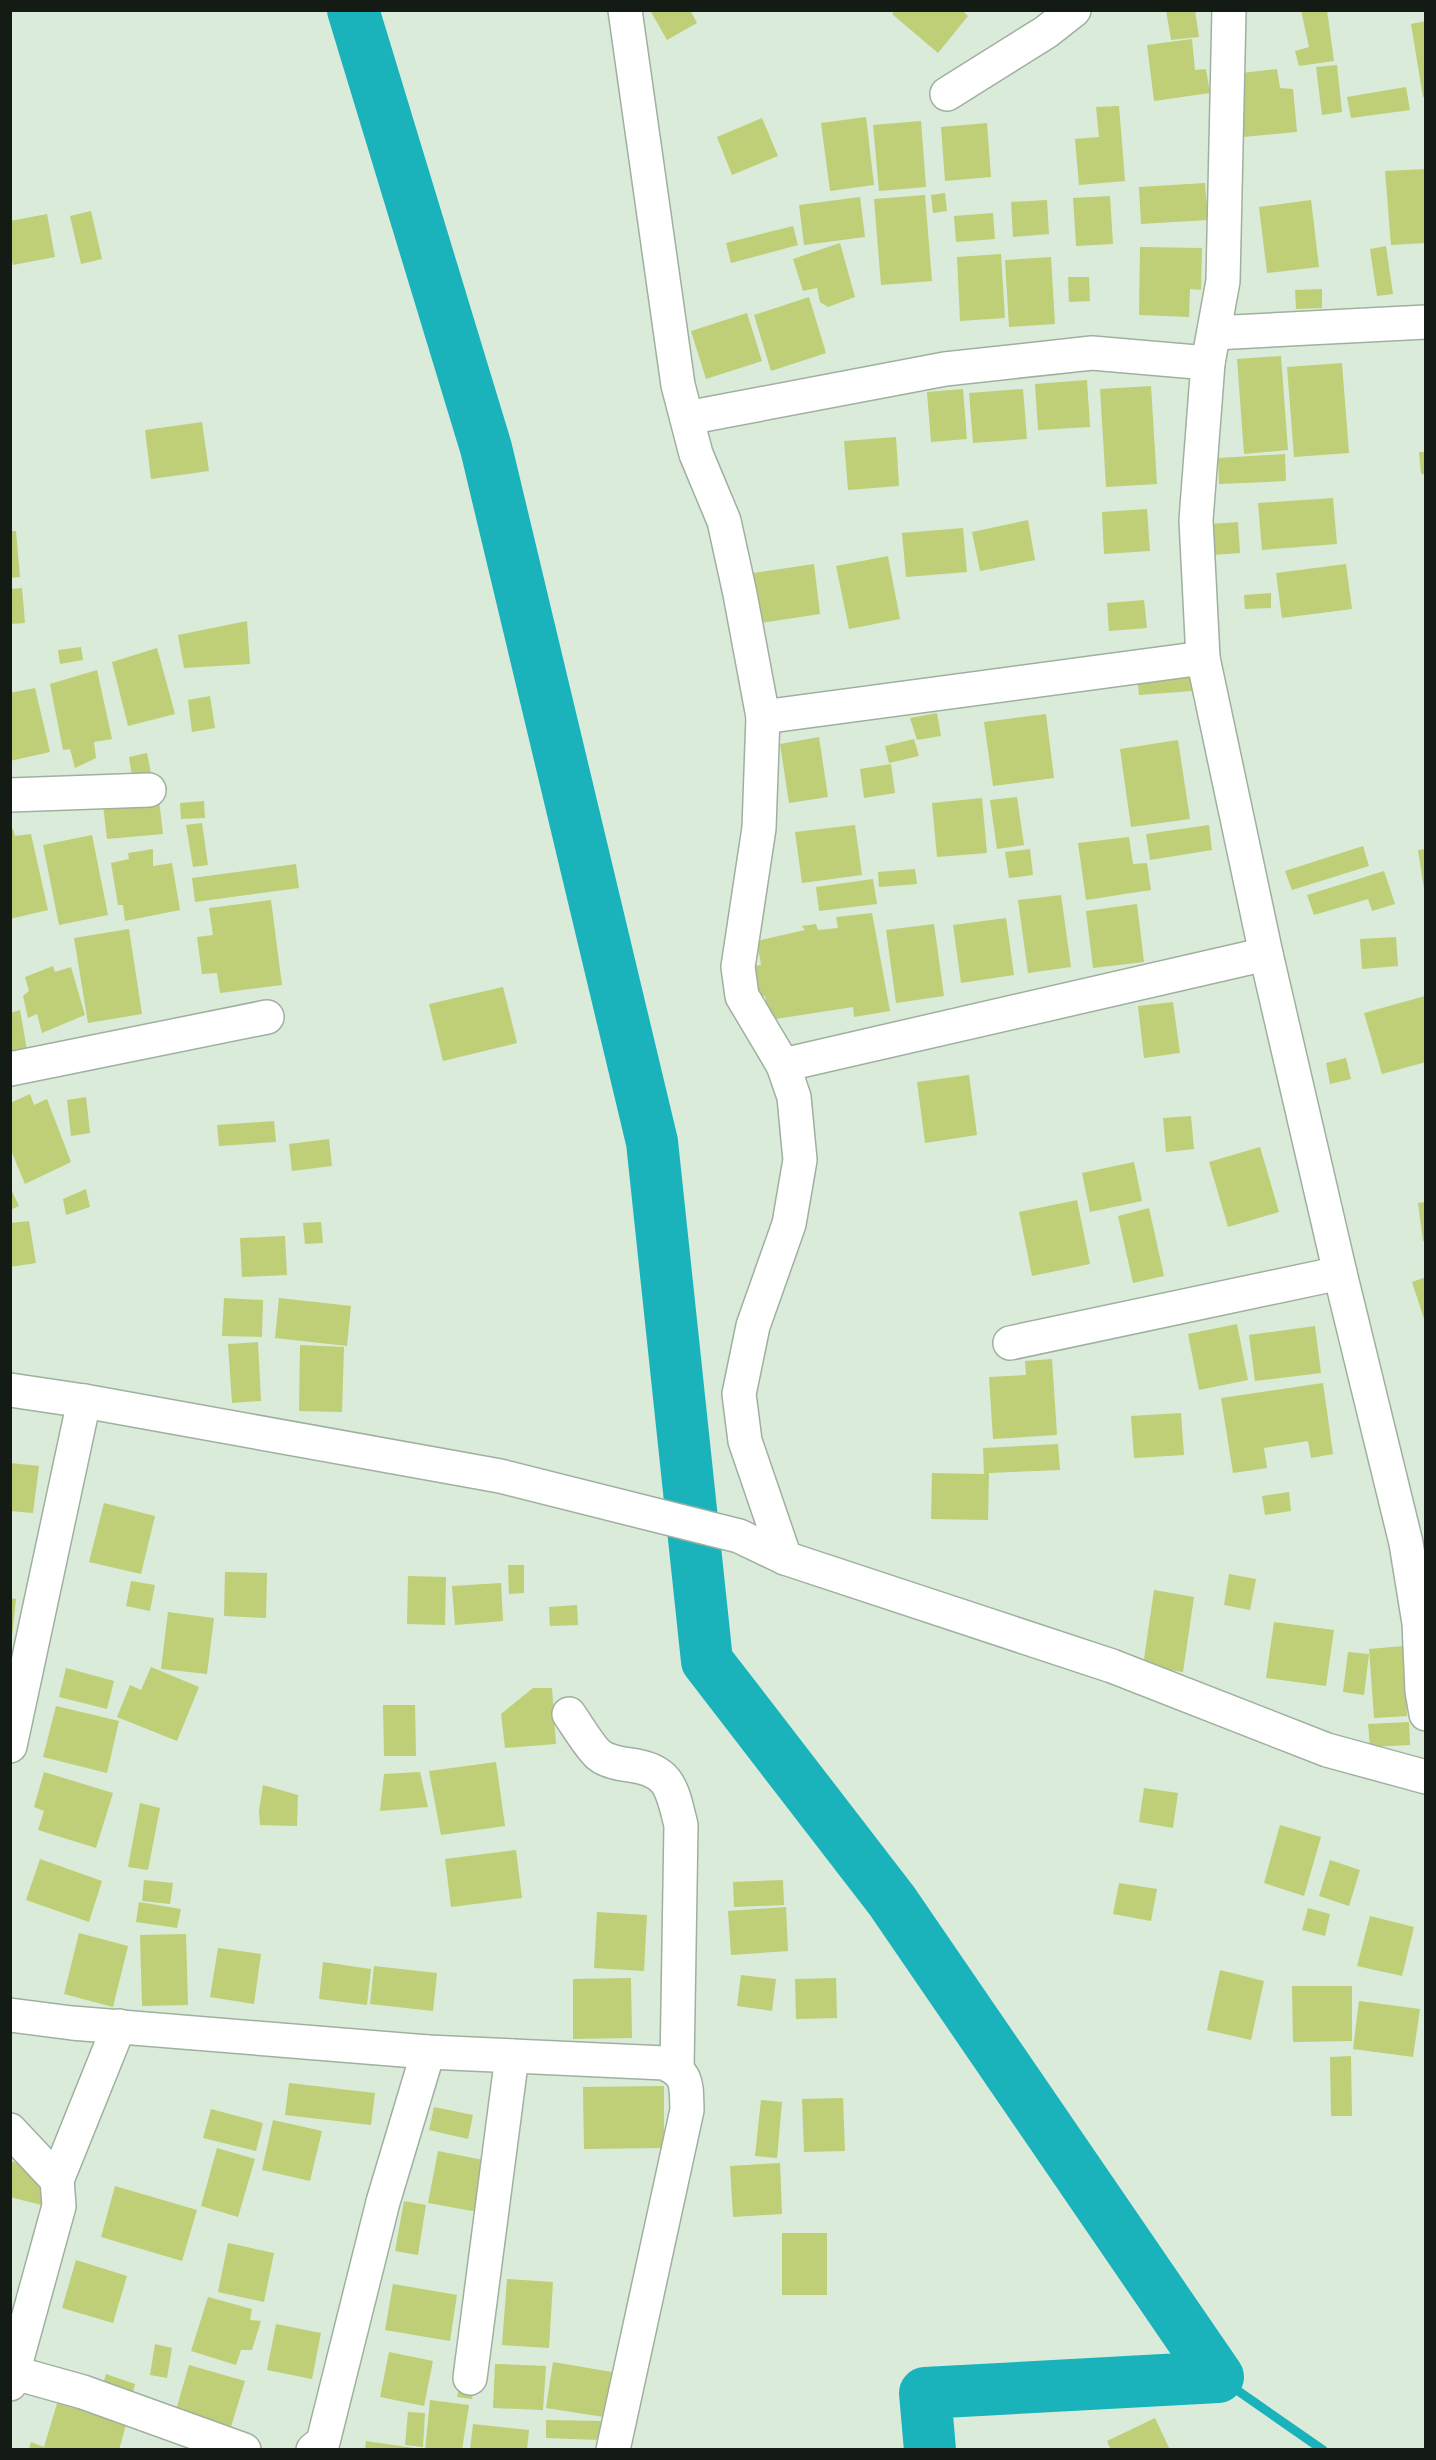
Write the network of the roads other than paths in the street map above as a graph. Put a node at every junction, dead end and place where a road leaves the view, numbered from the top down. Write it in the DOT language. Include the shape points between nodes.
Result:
graph roads {
  1 [pos="625,10"];
  2 [pos="1074,10"];
  3 [pos="1229,10"];
  4 [pos="947,94"];
  5 [pos="1425,322"];
  6 [pos="1211,348"];
  7 [pos="687,418"];
  8 [pos="1203,658"];
  9 [pos="763,717"];
  10 [pos="149,790"];
  11 [pos="10,795"];
  12 [pos="1266,954"];
  13 [pos="267,1017"];
  14 [pos="783,1065"];
  15 [pos="10,1069"];
  16 [pos="1340,1274"];
  17 [pos="1010,1342"];
  18 [pos="10,1390"];
  19 [pos="84,1401"];
  20 [pos="1416,1539"];
  21 [pos="785,1558"];
  22 [pos="569,1714"];
  23 [pos="1425,1714"];
  24 [pos="10,1746"];
  25 [pos="1425,1777"];
  26 [pos="10,2015"];
  27 [pos="119,2026"];
  28 [pos="428,2052"];
  29 [pos="512,2056"];
  30 [pos="677,2069"];
  31 [pos="10,2130"];
  32 [pos="57,2180"];
  33 [pos="13,2378"];
  34 [pos="470,2378"];
  35 [pos="244,2450"];
  36 [pos="314,2450"];
  37 [pos="613,2450"];
  1 -- 7 [label="street" via="678,385"];
  2 -- 4 [label="street"];
  3 -- 6 [label="street" via="1223,281"];
  5 -- 6 [label="street"];
  6 -- 7 [label="street" via="1092,353 945,369"];
  6 -- 8 [label="street" via="1197,520"];
  7 -- 9 [label="street" via="696,454 724,521"];
  8 -- 9 [label="street"];
  8 -- 12 [label="street"];
  9 -- 14 [label="street" via="759,828 738,967 742,996"];
  10 -- 11 [label="street"];
  12 -- 14 [label="street"];
  12 -- 16 [label="street"];
  13 -- 15 [label="street"];
  14 -- 21 [label="street" via="794,1097 800,1160 789,1224 753,1326 739,1394 745,1441"];
  16 -- 17 [label="street"];
  16 -- 20 [label="street"];
  18 -- 19 [label="street"];
  19 -- 21 [label="street" via="500,1476 739,1536"];
  19 -- 24 [label="street"];
  20 -- 23 [label="street"];
  21 -- 25 [label="street" via="1112,1666 1327,1750"];
  22 -- 30 [label="street" via="599,1755 620,1764 641,1766 660,1775 672,1787 681,1824"];
  26 -- 27 [label="street"];
  27 -- 28 [label="street"];
  27 -- 32 [label="street"];
  28 -- 29 [label="street"];
  28 -- 36 [label="street" via="383,2202 323,2442"];
  29 -- 30 [label="street" via="664,2063"];
  29 -- 34 [label="street"];
  30 -- 37 [label="street" via="686,2082 687,2110"];
  31 -- 32 [label="street"];
  32 -- 33 [label="street" via="59,2206"];
  33 -- 35 [label="street" via="83,2392"];
}
